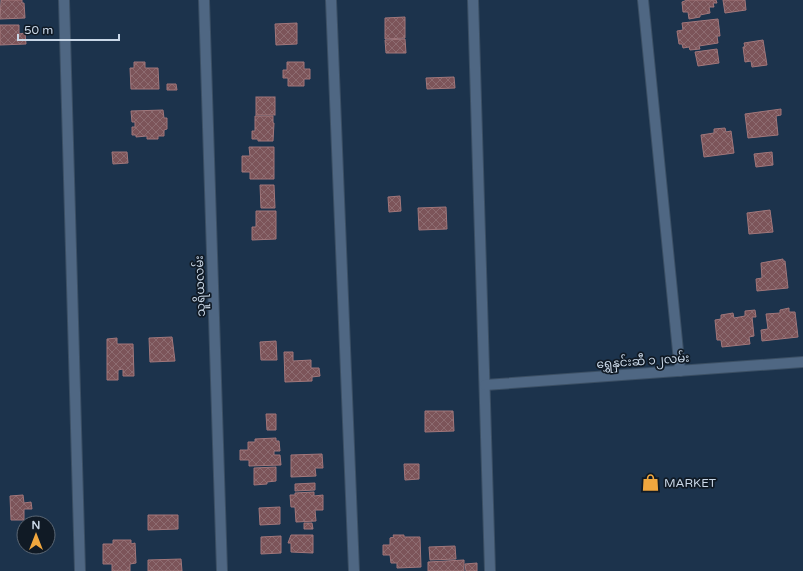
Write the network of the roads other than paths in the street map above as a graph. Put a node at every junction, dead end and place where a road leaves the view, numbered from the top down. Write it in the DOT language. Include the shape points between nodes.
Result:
graph roads {
  1 [pos="64,0"];
  2 [pos="204,0"];
  3 [pos="331,0"];
  4 [pos="473,0"];
  5 [pos="643,0"];
  6 [pos="803,362"];
  7 [pos="680,371"];
  8 [pos="484,385"];
  9 [pos="80,571"];
  10 [pos="222,571"];
  11 [pos="354,571"];
  12 [pos="490,571"];
  1 -- 9 [label="street"];
  2 -- 10 [label="street, သူရိယလမ်း"];
  3 -- 11 [label="street"];
  4 -- 8 [label="street"];
  5 -- 7 [label="street"];
  6 -- 7 [label="street, ရွှေနှင်းဆီ ၁၂လမ်း"];
  7 -- 8 [label="street, ရွှေနှင်းဆီ ၁၂လမ်း"];
  8 -- 12 [label="street"];
}
